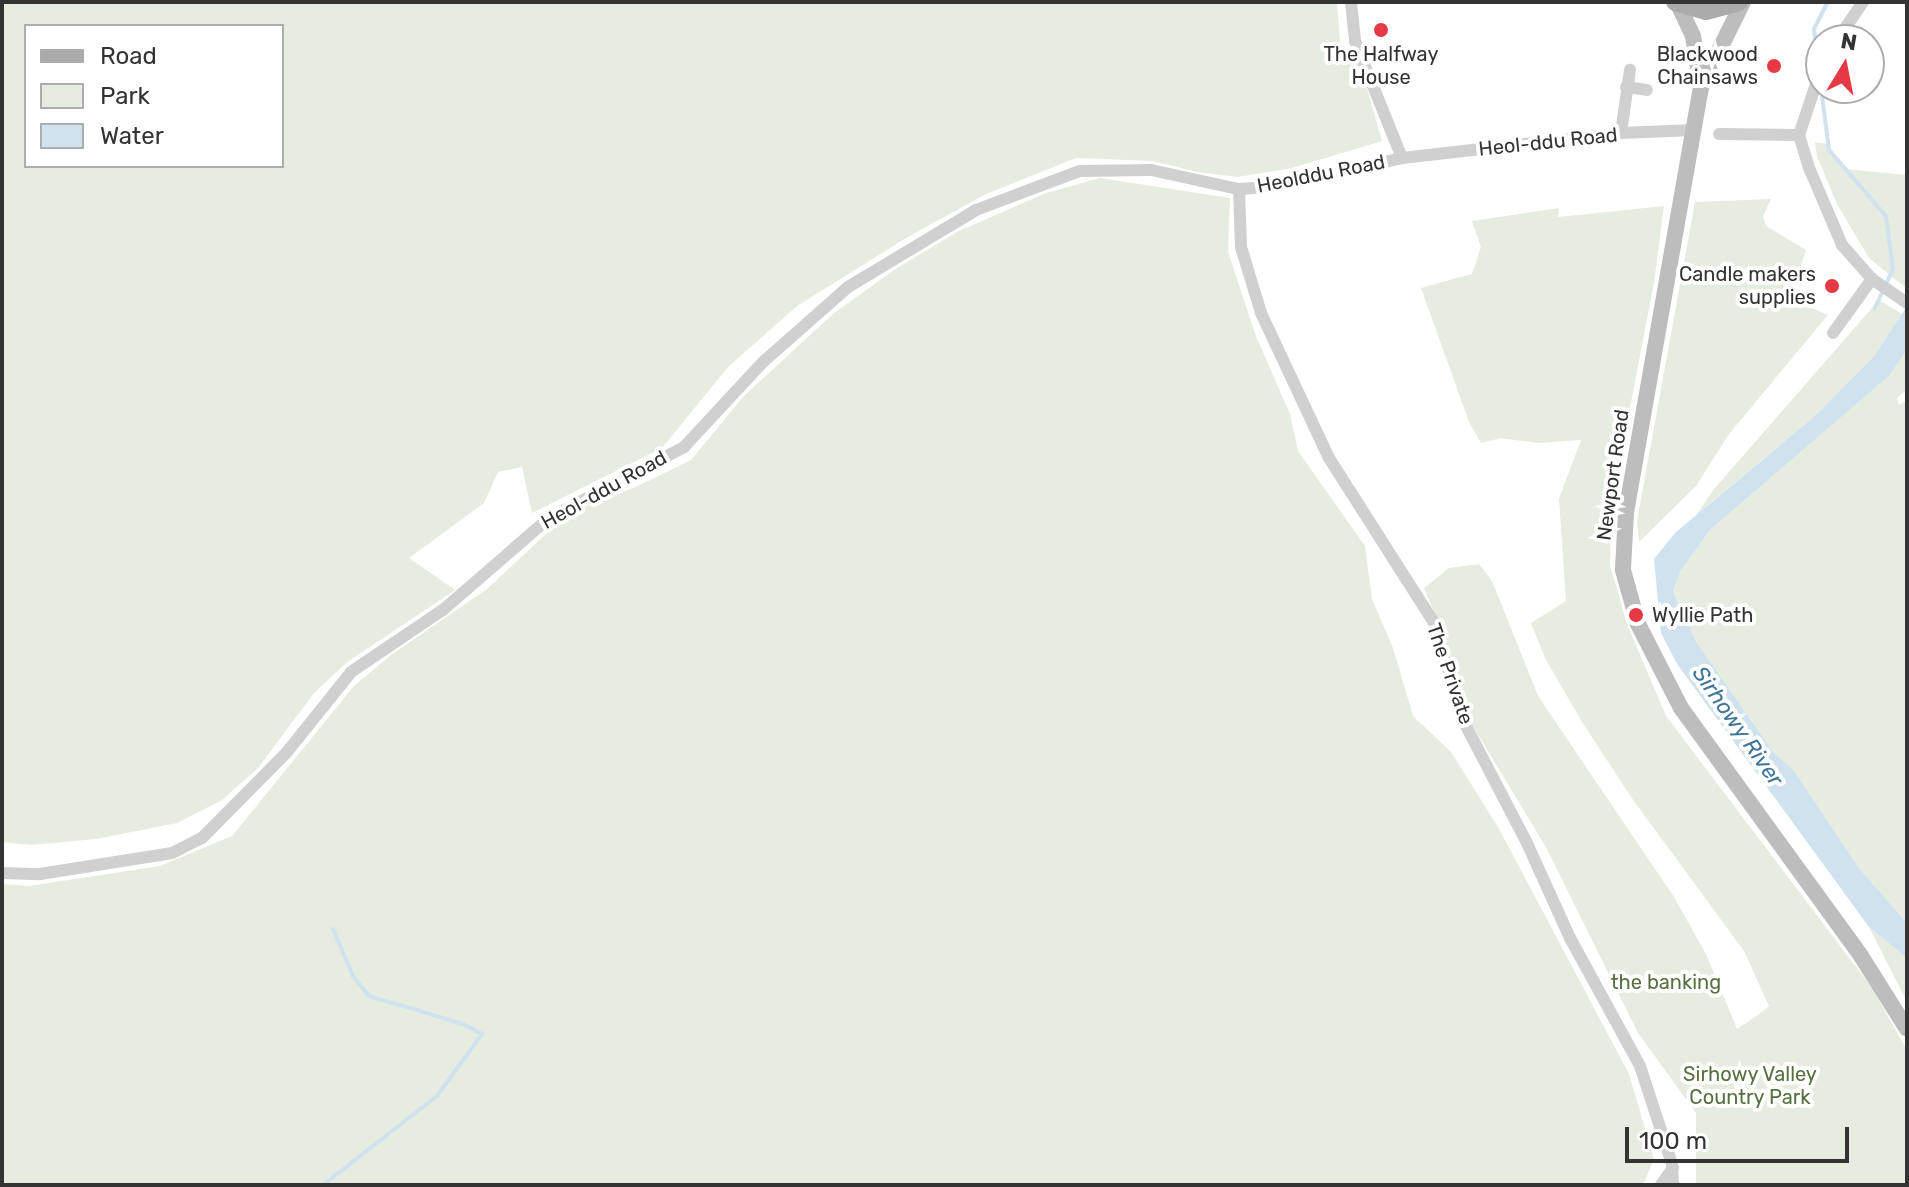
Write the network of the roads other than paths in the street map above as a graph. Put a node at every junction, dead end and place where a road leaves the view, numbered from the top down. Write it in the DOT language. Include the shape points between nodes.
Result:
graph roads {
  1 [pos="1351,2"];
  2 [pos="1741,2"];
  3 [pos="1863,2"];
  4 [pos="1677,3"];
  5 [pos="1848,24"];
  6 [pos="1630,70"];
  7 [pos="1626,87"];
  8 [pos="1701,87"];
  9 [pos="1647,90"];
  10 [pos="1809,104"];
  11 [pos="1694,130"];
  12 [pos="1621,133"];
  13 [pos="1719,134"];
  14 [pos="1799,135"];
  15 [pos="1402,158"];
  16 [pos="1239,189"];
  17 [pos="1874,280"];
  18 [pos="1899,297"];
  19 [pos="1833,333"];
  20 [pos="2,873"];
  21 [pos="1907,1029"];
  22 [pos="1673,1168"];
  23 [pos="1661,1185"];
  24 [pos="1673,1185"];
  1 -- 15 [label="street" via="1355,41"];
  2 -- 4 [label="main road" via="1706,11"];
  2 -- 8 [label="main road, Newport Road"];
  3 -- 5 [label="street"];
  4 -- 8 [label="main road, Newport Road" via="1693,36"];
  6 -- 7 [label="street"];
  7 -- 9 [label="street"];
  7 -- 12 [label="street"];
  8 -- 11 [label="main road, Newport Road"];
  10 -- 14 [label="street"];
  11 -- 12 [label="street, Heol-ddu Road"];
  11 -- 21 [label="main road, Newport Road" via="1631,480 1623,570 1638,624 1681,708 1861,956"];
  12 -- 15 [label="street, Heol-ddu Road"];
  13 -- 14 [label="street"];
  14 -- 17 [label="street" via="1842,245"];
  15 -- 16 [label="street, Heolddu Road"];
  16 -- 20 [label="street, Heol-ddu Road" via="1151,170 1080,171 976,210 828,303 763,362 684,447 549,518 444,609 351,672 287,752 202,838 172,853 40,874"];
  16 -- 22 [label="street, The Private" via="1241,247 1261,313 1308,419 1434,623 1465,724 1570,938 1640,1066"];
  17 -- 18 [label="street"];
  17 -- 19 [label="street"];
  22 -- 23 [label="street"];
  22 -- 24 [label="street, The Private"];
}
